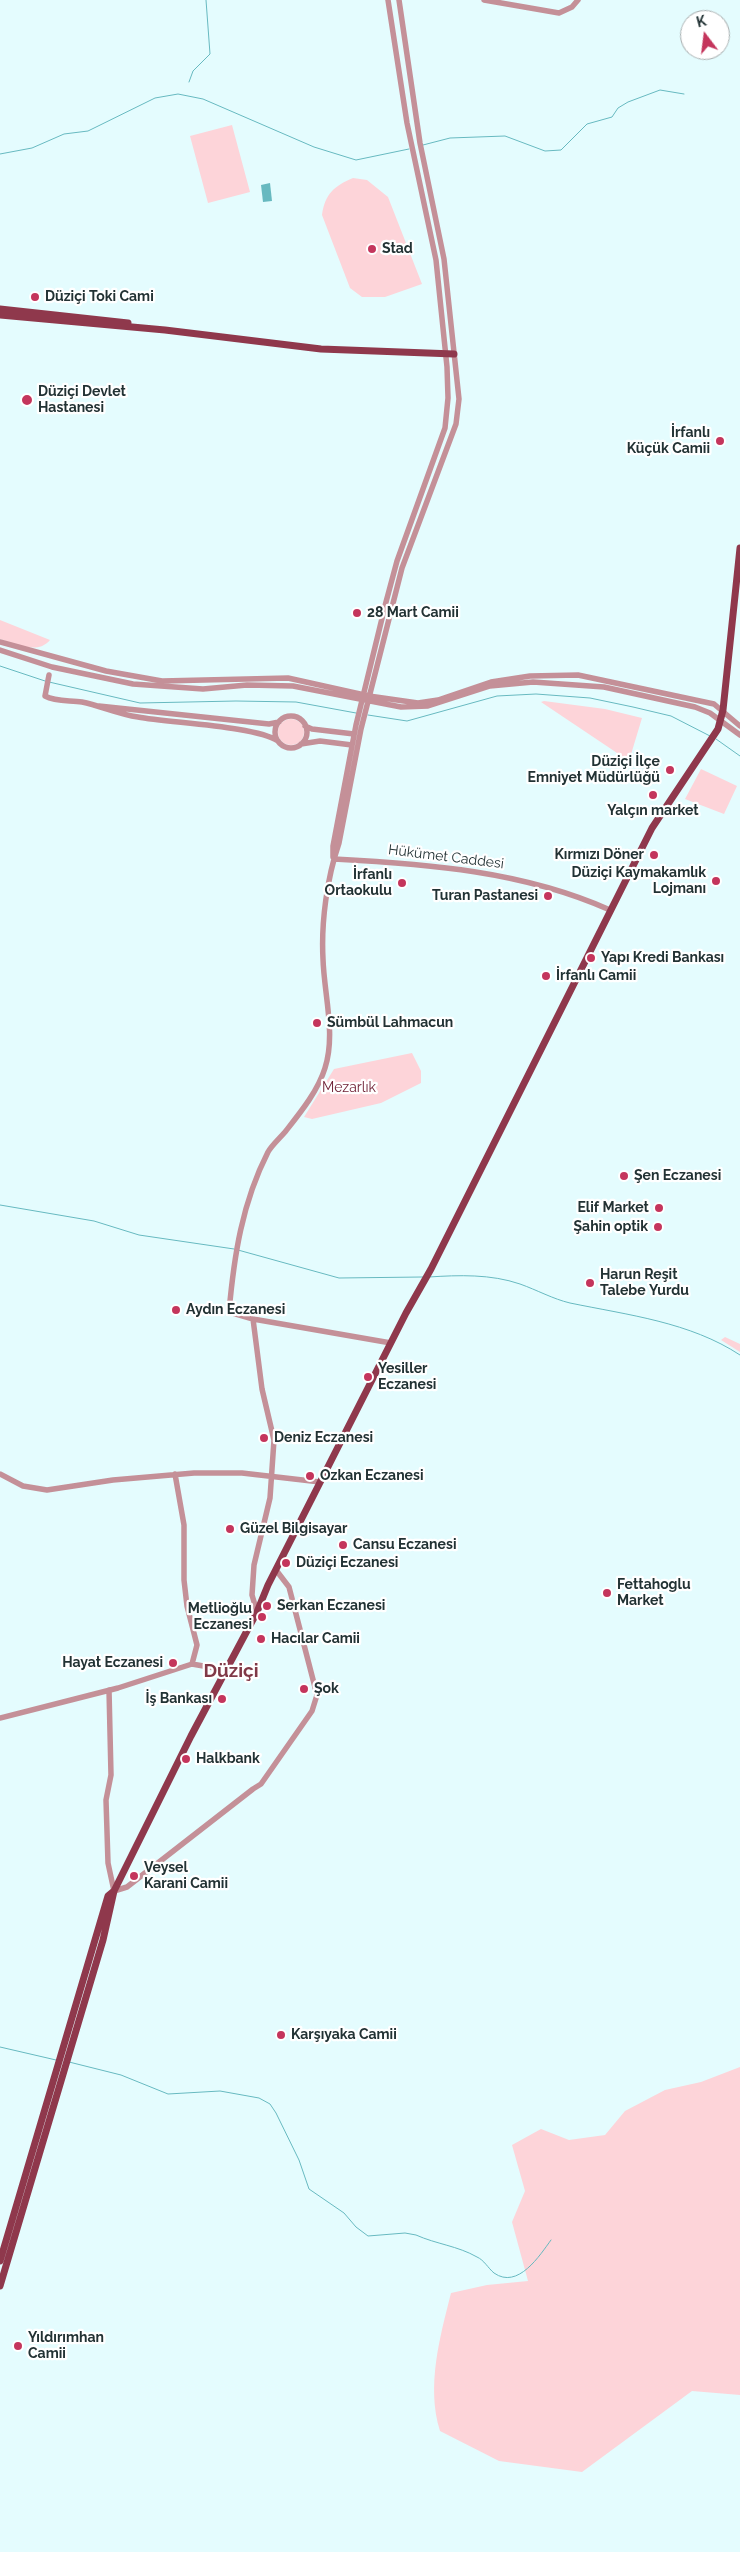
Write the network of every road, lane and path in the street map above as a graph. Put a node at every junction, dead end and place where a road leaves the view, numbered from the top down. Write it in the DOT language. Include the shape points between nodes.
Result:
graph roads {
  1 [pos="388,0"];
  2 [pos="399,0"];
  3 [pos="484,0"];
  4 [pos="578,0"];
  5 [pos="0,309"];
  6 [pos="0,314"];
  7 [pos="165,330"];
  8 [pos="446,353"];
  9 [pos="454,354"];
  10 [pos="740,548"];
  11 [pos="0,642"];
  12 [pos="0,650"];
  13 [pos="49,675"];
  14 [pos="366,698"];
  15 [pos="97,706"];
  16 [pos="723,710"];
  17 [pos="720,719"];
  18 [pos="279,722"];
  19 [pos="305,726"];
  20 [pos="740,726"];
  21 [pos="358,727"];
  22 [pos="354,734"];
  23 [pos="740,735"];
  24 [pos="278,741"];
  25 [pos="301,744"];
  26 [pos="352,745"];
  27 [pos="334,859"];
  28 [pos="610,910"];
  29 [pos="253,1319"];
  30 [pos="391,1343"];
  31 [pos="0,1474"];
  32 [pos="175,1474"];
  33 [pos="272,1476"];
  34 [pos="320,1482"];
  35 [pos="276,1570"];
  36 [pos="257,1612"];
  37 [pos="192,1664"];
  38 [pos="226,1670"];
  39 [pos="109,1690"];
  40 [pos="0,1718"];
  41 [pos="114,1891"];
  42 [pos="64,2060"];
  43 [pos="0,2261"];
  44 [pos="0,2286"];
  1 -- 8 [label="street" via="413,152 436,260"];
  2 -- 9 [label="street" via="420,142 444,259"];
  3 -- 4 [label="street" via="559,13"];
  5 -- 7 [label="main road" via="114,320"];
  6 -- 7 [label="main road"];
  7 -- 8 [label="main road" via="321,349"];
  8 -- 9 [label="main road"];
  8 -- 14 [label="street" via="448,398 445,428 397,561"];
  9 -- 14 [label="street" via="459,399 456,424 402,568"];
  10 -- 16 [label="main road"];
  11 -- 14 [label="street" via="97,669 162,681 288,678"];
  12 -- 14 [label="street" via="52,667 133,684 203,689 247,685 293,686"];
  13 -- 15 [label="street" via="44,696"];
  14 -- 16 [label="street" via="424,702 491,682 562,674 686,697 714,704"];
  14 -- 17 [label="street" via="401,707 428,706 490,686 550,683 604,687 695,708"];
  14 -- 21 [label="street"];
  15 -- 18 [label="street" via="269,724"];
  15 -- 24 [label="street" via="130,716 271,736"];
  16 -- 17 [label="main road"];
  16 -- 20 [label="street"];
  17 -- 23 [label="street"];
  17 -- 28 [label="main road" via="718,729 652,828"];
  18 -- 19 [label="street" via="293,717"];
  18 -- 24 [label="street" via="275,731"];
  19 -- 22 [label="street"];
  19 -- 25 [label="street" via="306,736"];
  21 -- 22 [label="street"];
  21 -- 27 [label="street"];
  22 -- 26 [label="street"];
  24 -- 25 [label="street" via="286,747"];
  25 -- 26 [label="street" via="320,741"];
  26 -- 27 [label="street" via="333,846"];
  27 -- 28 [label="street, Hükümet Caddesi" via="487,872 580,896"];
  27 -- 29 [label="street" via="322,958 329,1036 325,1068 312,1096 269,1151 236,1242 229,1312"];
  28 -- 30 [label="main road"];
  29 -- 30 [label="street"];
  29 -- 33 [label="street" via="262,1389 274,1440"];
  30 -- 34 [label="main road"];
  31 -- 32 [label="street" via="23,1486 47,1490"];
  32 -- 33 [label="street" via="242,1472"];
  32 -- 37 [label="street" via="184,1525 187,1606 197,1645"];
  33 -- 34 [label="street"];
  33 -- 36 [label="street" via="254,1565 252,1594"];
  34 -- 35 [label="main road"];
  35 -- 36 [label="main road"];
  35 -- 41 [label="street" via="290,1587 306,1648 317,1695 312,1711 261,1784 127,1887"];
  36 -- 38 [label="main road"];
  37 -- 38 [label="street"];
  37 -- 39 [label="street"];
  38 -- 41 [label="main road"];
  39 -- 40 [label="street"];
  39 -- 41 [label="street" via="112,1776 106,1800 108,1862"];
  41 -- 42 [label="main road" via="108,1896"];
  42 -- 43 [label="main road"];
  42 -- 44 [label="main road"];
}
